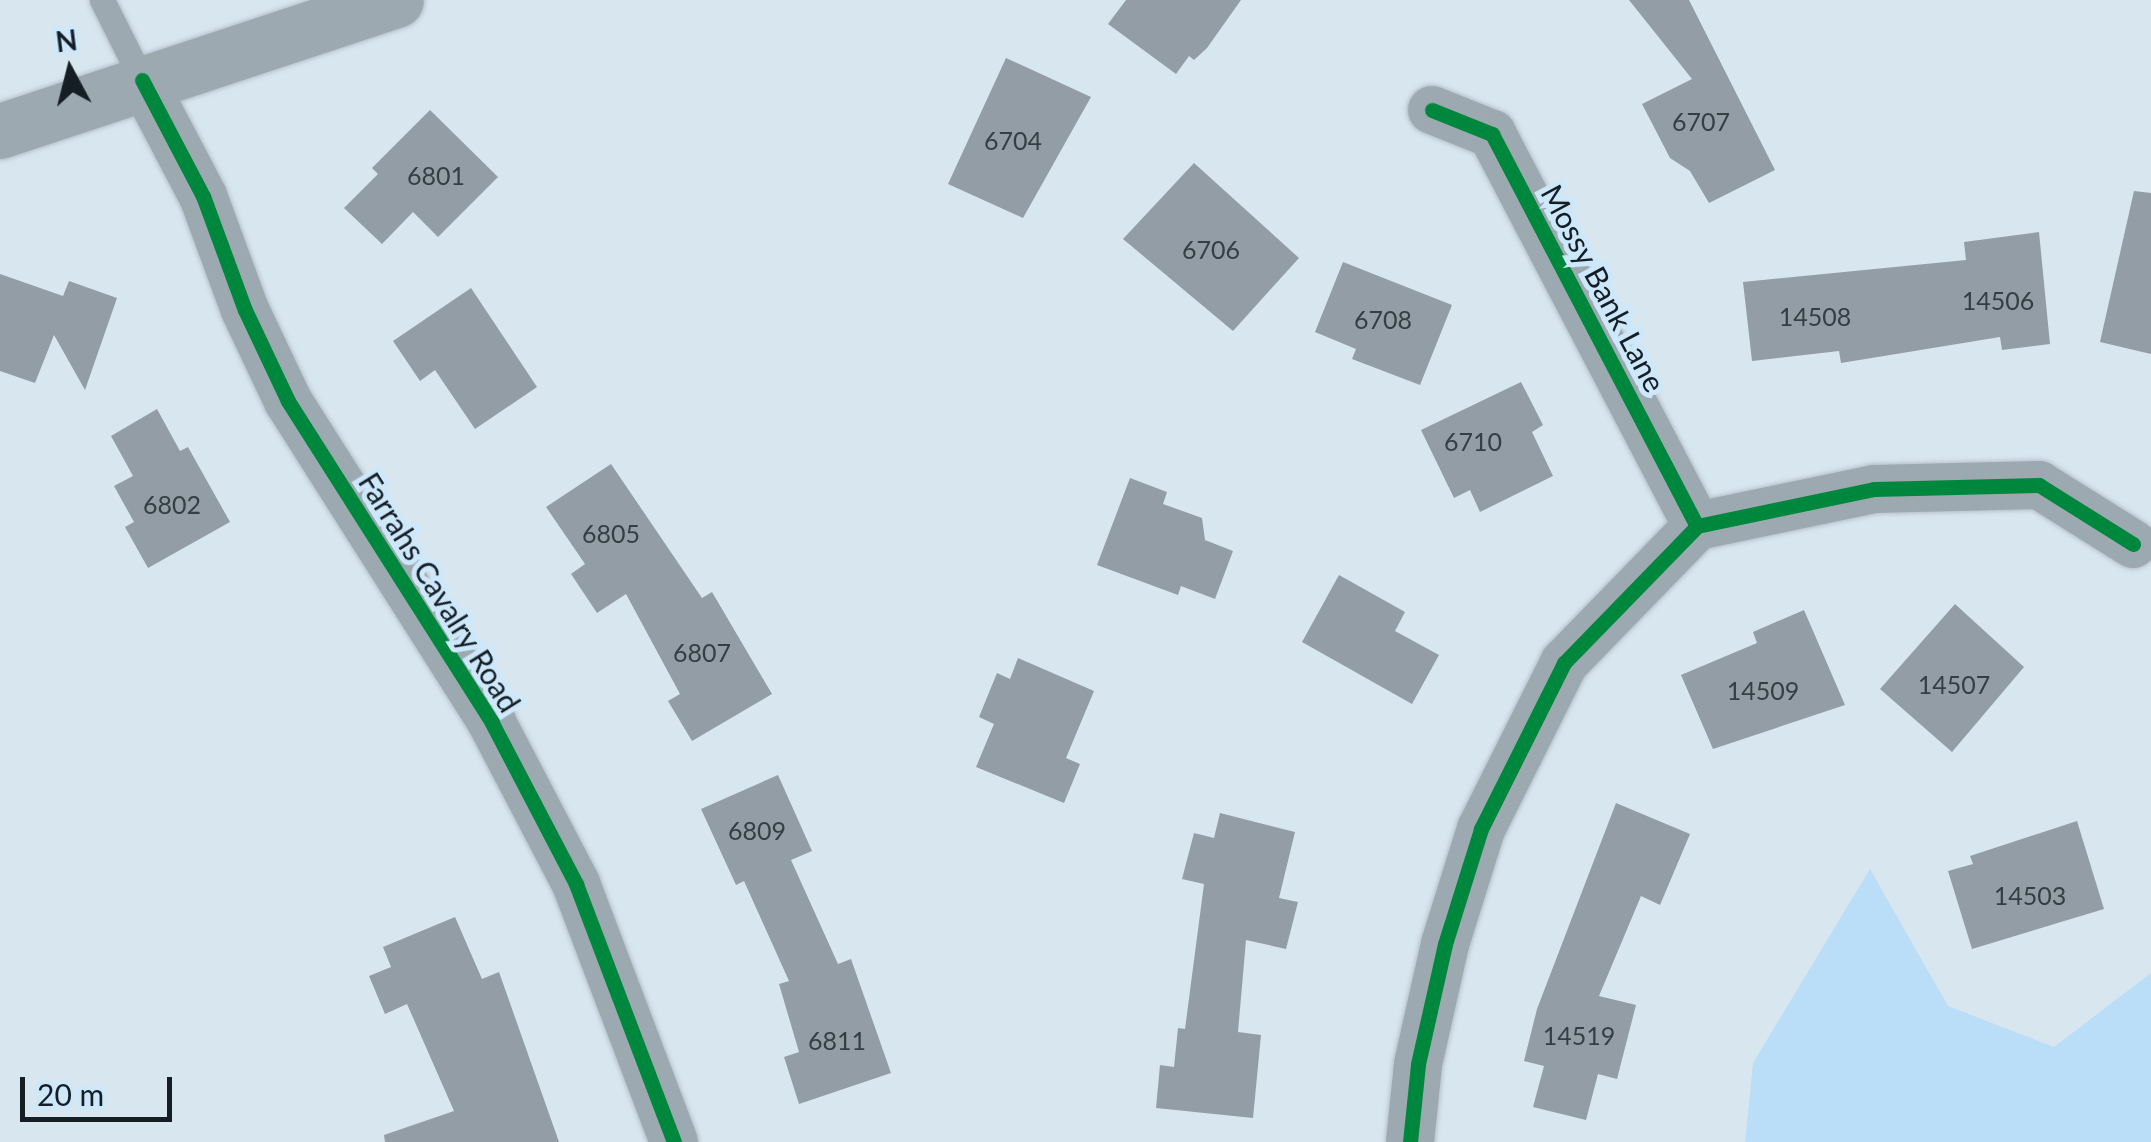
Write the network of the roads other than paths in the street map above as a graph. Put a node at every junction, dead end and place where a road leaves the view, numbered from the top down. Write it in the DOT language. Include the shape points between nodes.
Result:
graph roads {
  1 [pos="102,0"];
  2 [pos="396,0"];
  3 [pos="142,80"];
  4 [pos="1432,110"];
  5 [pos="0,132"];
  6 [pos="1697,526"];
  7 [pos="2133,544"];
  8 [pos="674,1142"];
  9 [pos="1410,1142"];
  1 -- 3 [label="lane"];
  2 -- 3 [label="street"];
  3 -- 5 [label="street"];
  3 -- 8 [label="street, Farrahs Cavalry Road" via="203,196 288,401 492,724 576,884"];
  4 -- 6 [label="street, Mossy Bank Lane" via="1492,134"];
  6 -- 7 [label="street" via="1874,489 2039,484"];
  6 -- 9 [label="street" via="1564,663 1481,829 1445,944 1418,1064"];
}
